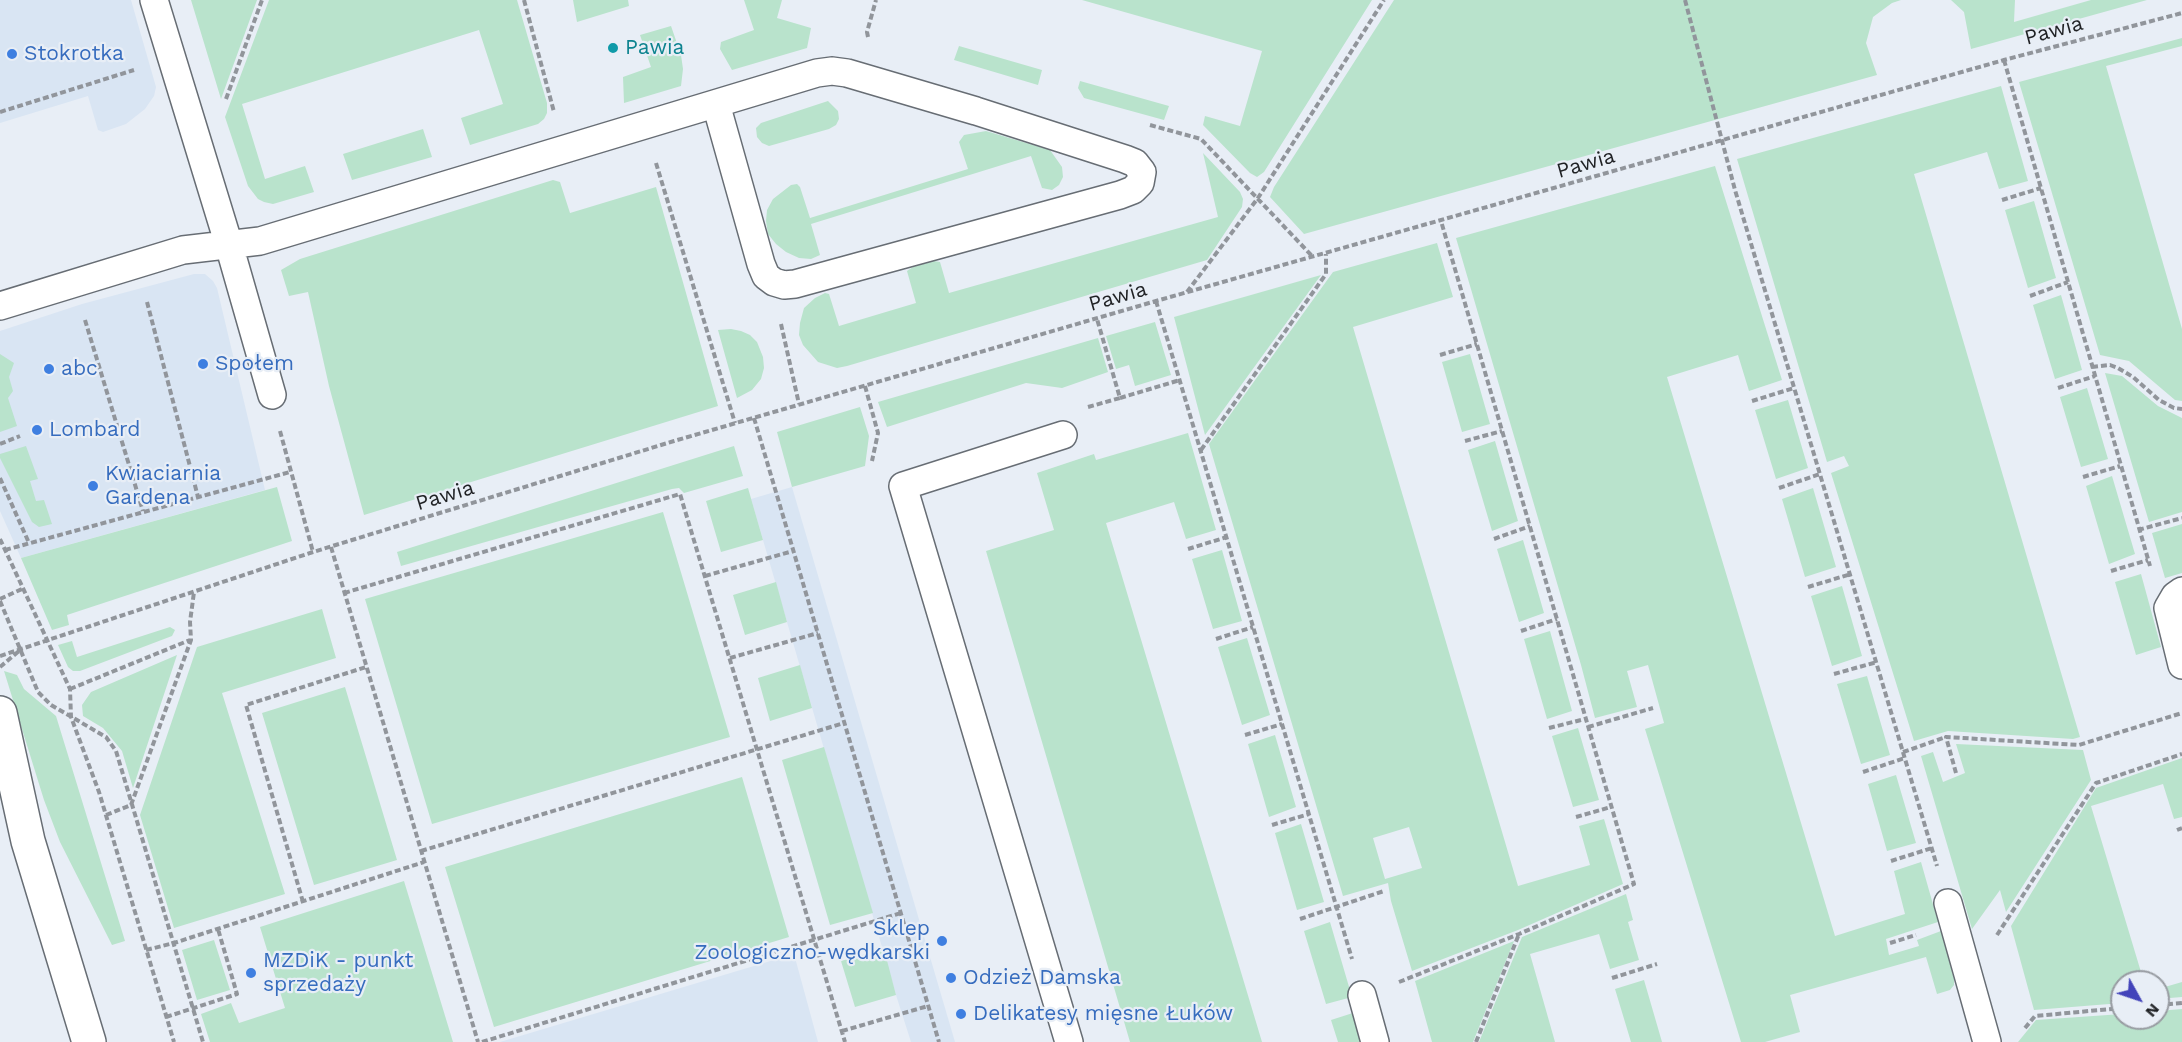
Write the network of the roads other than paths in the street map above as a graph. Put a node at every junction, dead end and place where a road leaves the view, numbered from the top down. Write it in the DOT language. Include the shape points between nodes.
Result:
graph roads {
  1 [pos="154,0"];
  2 [pos="716,104"];
  3 [pos="230,245"];
  4 [pos="0,306"];
  5 [pos="272,395"];
  6 [pos="1063,435"];
  7 [pos="2177,596"];
  8 [pos="2182,666"];
  9 [pos="0,713"];
  10 [pos="1948,903"];
  11 [pos="1362,995"];
  12 [pos="89,1042"];
  13 [pos="1069,1042"];
  14 [pos="1375,1042"];
  15 [pos="1987,1042"];
  1 -- 3 [label="lane"];
  2 -- 2 [label="lane" via="817,73 847,73 1125,159 1142,172 1140,183 1120,195 784,285 766,276 761,264"];
  2 -- 3 [label="lane" via="260,241"];
  3 -- 4 [label="lane" via="183,250"];
  3 -- 5 [label="lane"];
  6 -- 13 [label="lane" via="903,486"];
  7 -- 8 [label="lane" via="2168,608"];
  9 -- 12 [label="street" via="28,841"];
  10 -- 15 [label="lane"];
  11 -- 14 [label="lane"];
}
